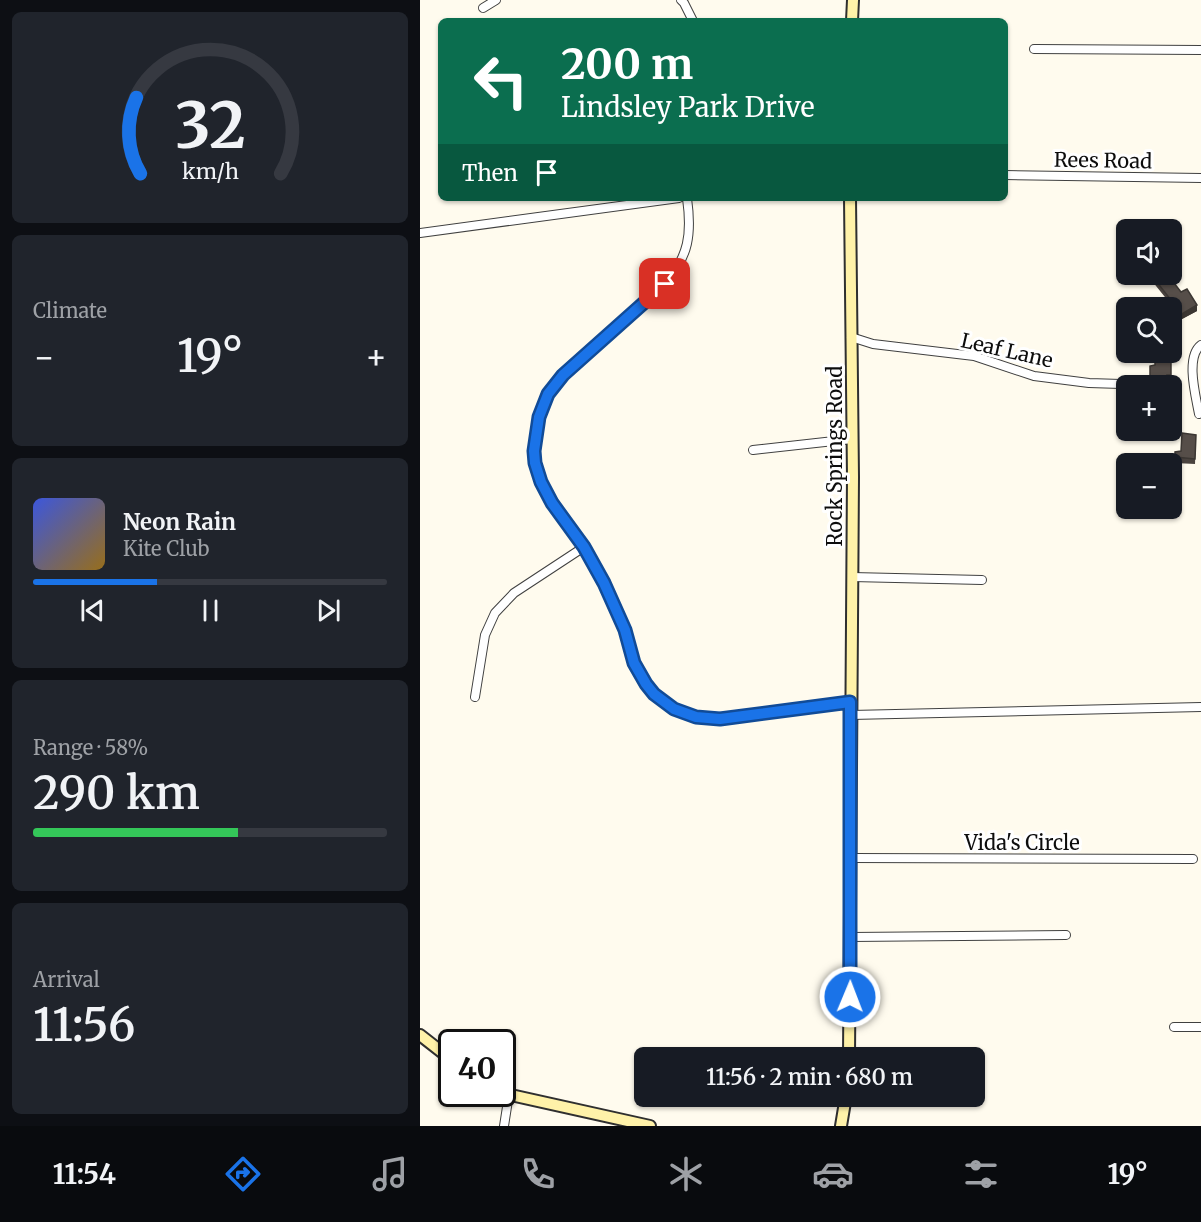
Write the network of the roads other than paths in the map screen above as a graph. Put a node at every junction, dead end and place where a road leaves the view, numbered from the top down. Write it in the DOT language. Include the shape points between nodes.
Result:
graph roads {
  1 [pos="496,0"];
  2 [pos="681,0"];
  3 [pos="853,0"];
  4 [pos="483,8"];
  5 [pos="692,18"];
  6 [pos="852,18"];
  7 [pos="1034,50"];
  8 [pos="1201,50"];
  9 [pos="1008,175"];
  10 [pos="1201,178"];
  11 [pos="657,201"];
  12 [pos="687,201"];
  13 [pos="850,201"];
  14 [pos="420,234"];
  15 [pos="851,337"];
  16 [pos="1201,345"];
  17 [pos="1116,384"];
  18 [pos="1199,414"];
  19 [pos="852,439"];
  20 [pos="753,450"];
  21 [pos="584,547"];
  22 [pos="852,577"];
  23 [pos="982,580"];
  24 [pos="475,697"];
  25 [pos="850,702"];
  26 [pos="1201,707"];
  27 [pos="851,715"];
  28 [pos="850,858"];
  29 [pos="1193,859"];
  30 [pos="1066,935"];
  31 [pos="851,937"];
  32 [pos="1174,1027"];
  33 [pos="1201,1027"];
  34 [pos="420,1035"];
  35 [pos="849,1047"];
  36 [pos="438,1049"];
  37 [pos="516,1095"];
  38 [pos="505,1107"];
  39 [pos="844,1107"];
  40 [pos="504,1126"];
  41 [pos="650,1126"];
  42 [pos="841,1126"];
  1 -- 4 [label="street"];
  2 -- 5 [label="street"];
  3 -- 6 [label="street"];
  7 -- 8 [label="street"];
  9 -- 10 [label="street, Rees Road"];
  11 -- 14 [label="street"];
  12 -- 21 [label="street" via="690,224 685,254 676,272 563,375 548,394 539,417 534,451 541,482"];
  13 -- 15 [label="street, Rock Springs Road"];
  15 -- 17 [label="street, Leaf Lane" via="873,344 974,356 1034,376"];
  15 -- 19 [label="street, Rock Springs Road"];
  16 -- 18 [label="street" via="1193,360"];
  19 -- 20 [label="street"];
  19 -- 22 [label="street, Rock Springs Road"];
  21 -- 24 [label="street" via="514,593 495,613 485,635"];
  21 -- 25 [label="street" via="625,630 640,674 654,694 674,709 696,717 720,719"];
  22 -- 23 [label="street"];
  22 -- 25 [label="street, Rock Springs Road"];
  25 -- 27 [label="street, Rock Springs Road"];
  26 -- 27 [label="street"];
  27 -- 28 [label="street, Rock Springs Road"];
  28 -- 29 [label="street, Vida's Circle"];
  28 -- 31 [label="street, Rock Springs Road"];
  30 -- 31 [label="street"];
  31 -- 35 [label="street, Rock Springs Road"];
  32 -- 33 [label="street"];
  34 -- 36 [label="street"];
  37 -- 41 [label="street"];
  38 -- 40 [label="street"];
  39 -- 42 [label="street"];
}
